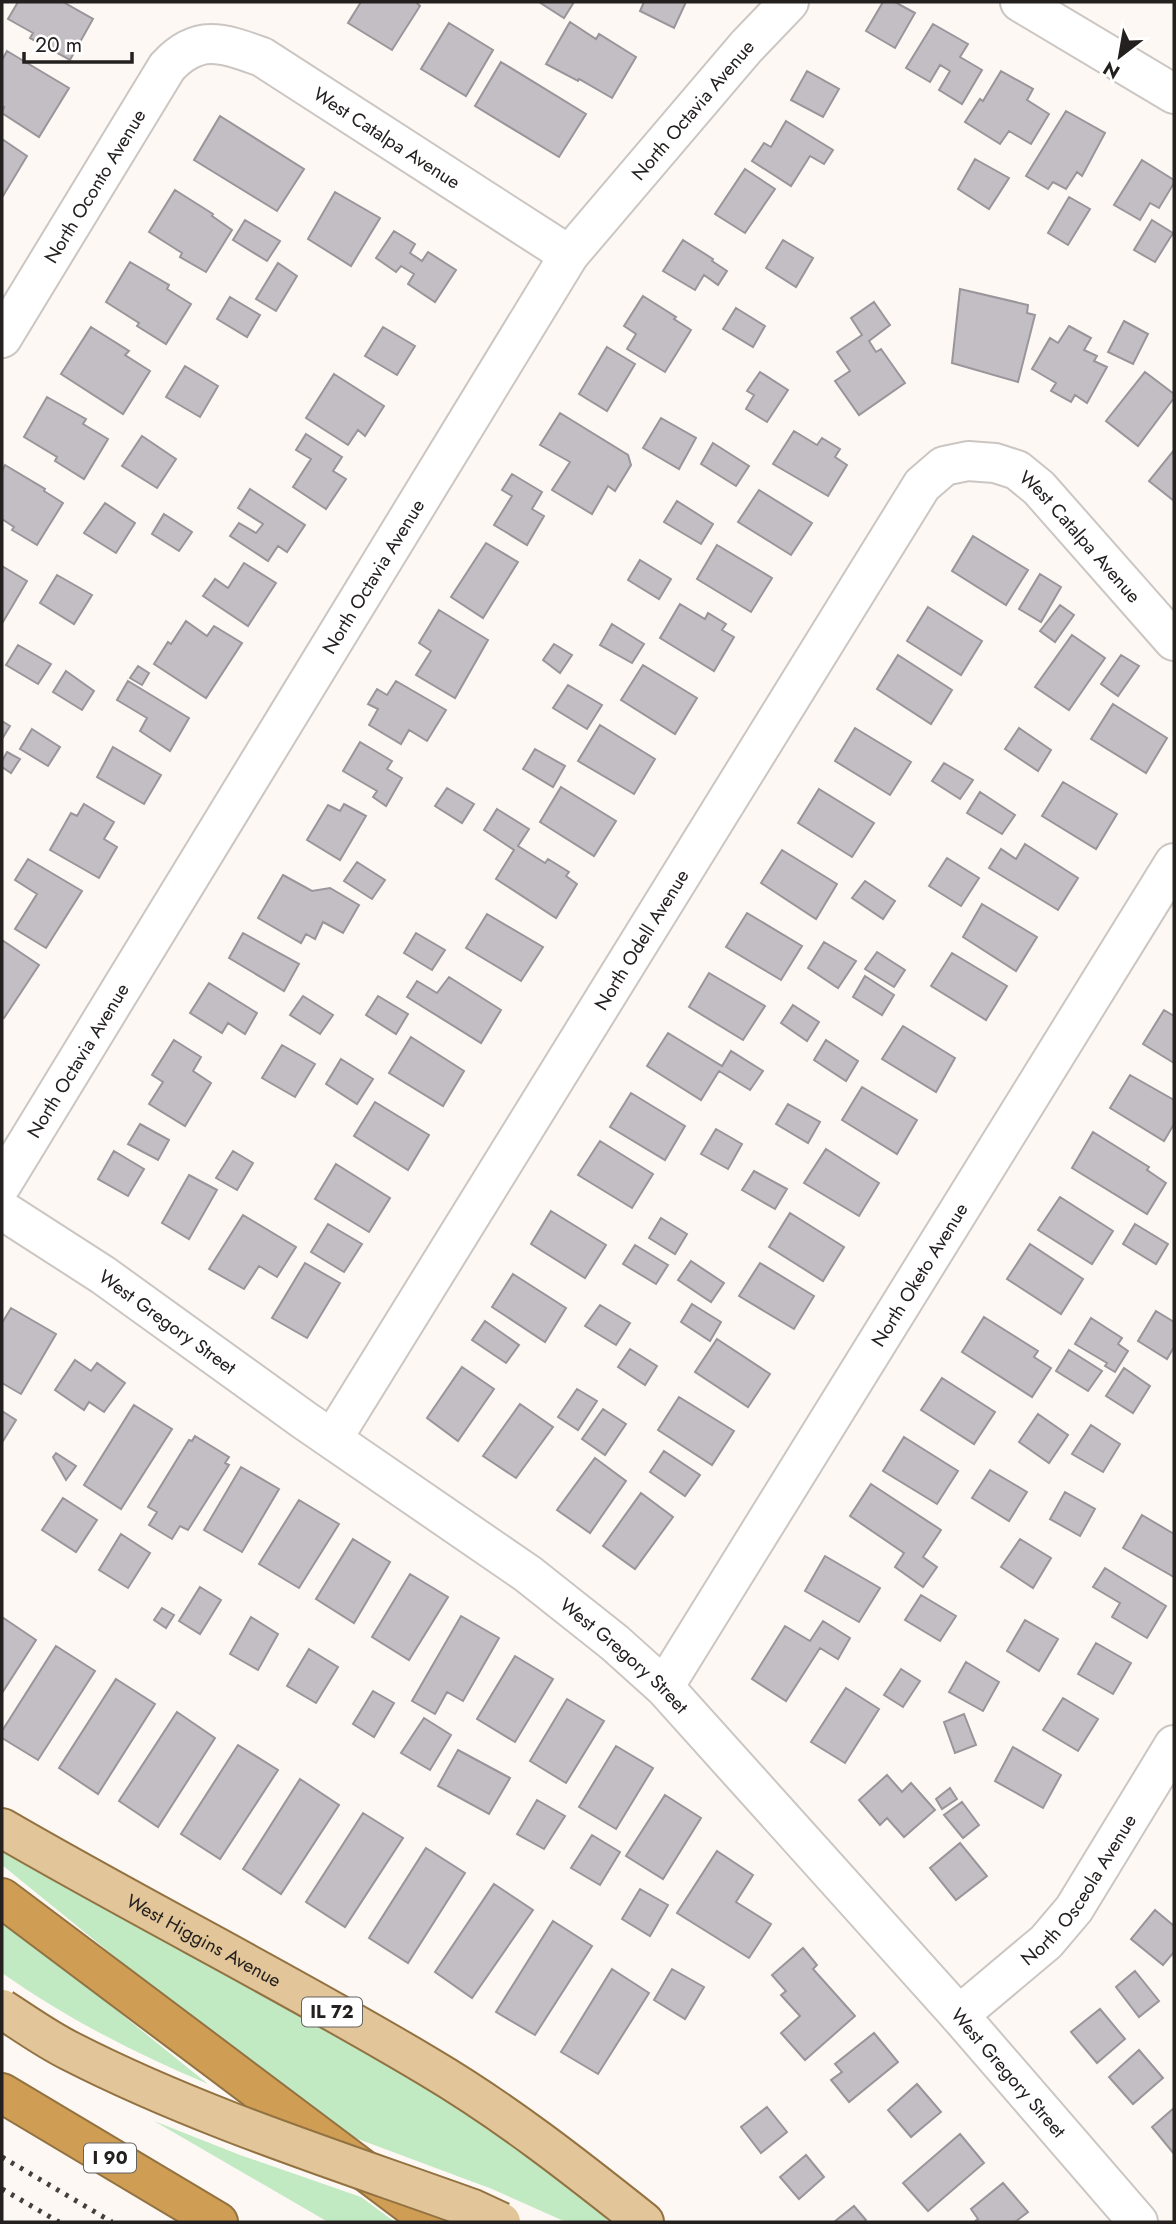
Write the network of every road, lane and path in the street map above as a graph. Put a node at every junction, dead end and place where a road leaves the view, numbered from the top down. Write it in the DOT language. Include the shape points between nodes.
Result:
graph roads {
  1 [pos="789,2"];
  2 [pos="1020,2"];
  3 [pos="199,44"];
  4 [pos="1174,94"];
  5 [pos="569,255"];
  6 [pos="2,338"];
  7 [pos="968,461"];
  8 [pos="1174,641"];
  9 [pos="1174,863"];
  10 [pos="2,1184"];
  11 [pos="2,1210"];
  12 [pos="333,1438"];
  13 [pos="664,1686"];
  14 [pos="1174,1745"];
  15 [pos="2,1828"];
  16 [pos="2,1898"];
  17 [pos="2,2009"];
  18 [pos="959,2015"];
  19 [pos="2,2094"];
  20 [pos="218,2222"];
  21 [pos="433,2222"];
  22 [pos="501,2222"];
  23 [pos="645,2222"];
  24 [pos="1138,2222"];
  1 -- 5 [label="street, North Octavia Avenue"];
  2 -- 4 [label="street"];
  3 -- 5 [label="street, West Catalpa Avenue" via="219,44 262,57"];
  3 -- 6 [label="street, North Oconto Avenue" via="167,67"];
  5 -- 10 [label="street, North Octavia Avenue"];
  7 -- 8 [label="street, West Catalpa Avenue" via="1017,470 1039,488"];
  7 -- 12 [label="street, North Odell Avenue" via="944,466 922,485"];
  9 -- 13 [label="street, North Oketo Avenue"];
  11 -- 12 [label="street, West Gregory Street" via="103,1275"];
  12 -- 13 [label="street, West Gregory Street" via="528,1574"];
  13 -- 18 [label="street, West Gregory Street"];
  14 -- 18 [label="street, North Osceola Avenue" via="1074,1909 1046,1942"];
  15 -- 23 [label="main road, West Higgins Avenue / IL 72" via="430,2067 518,2125"];
  16 -- 21 [label="highway"];
  17 -- 22 [label="main road, bridge" via="67,2050 217,2118"];
  18 -- 24 [label="street, West Gregory Street"];
  19 -- 20 [label="highway, I 90"];
}
